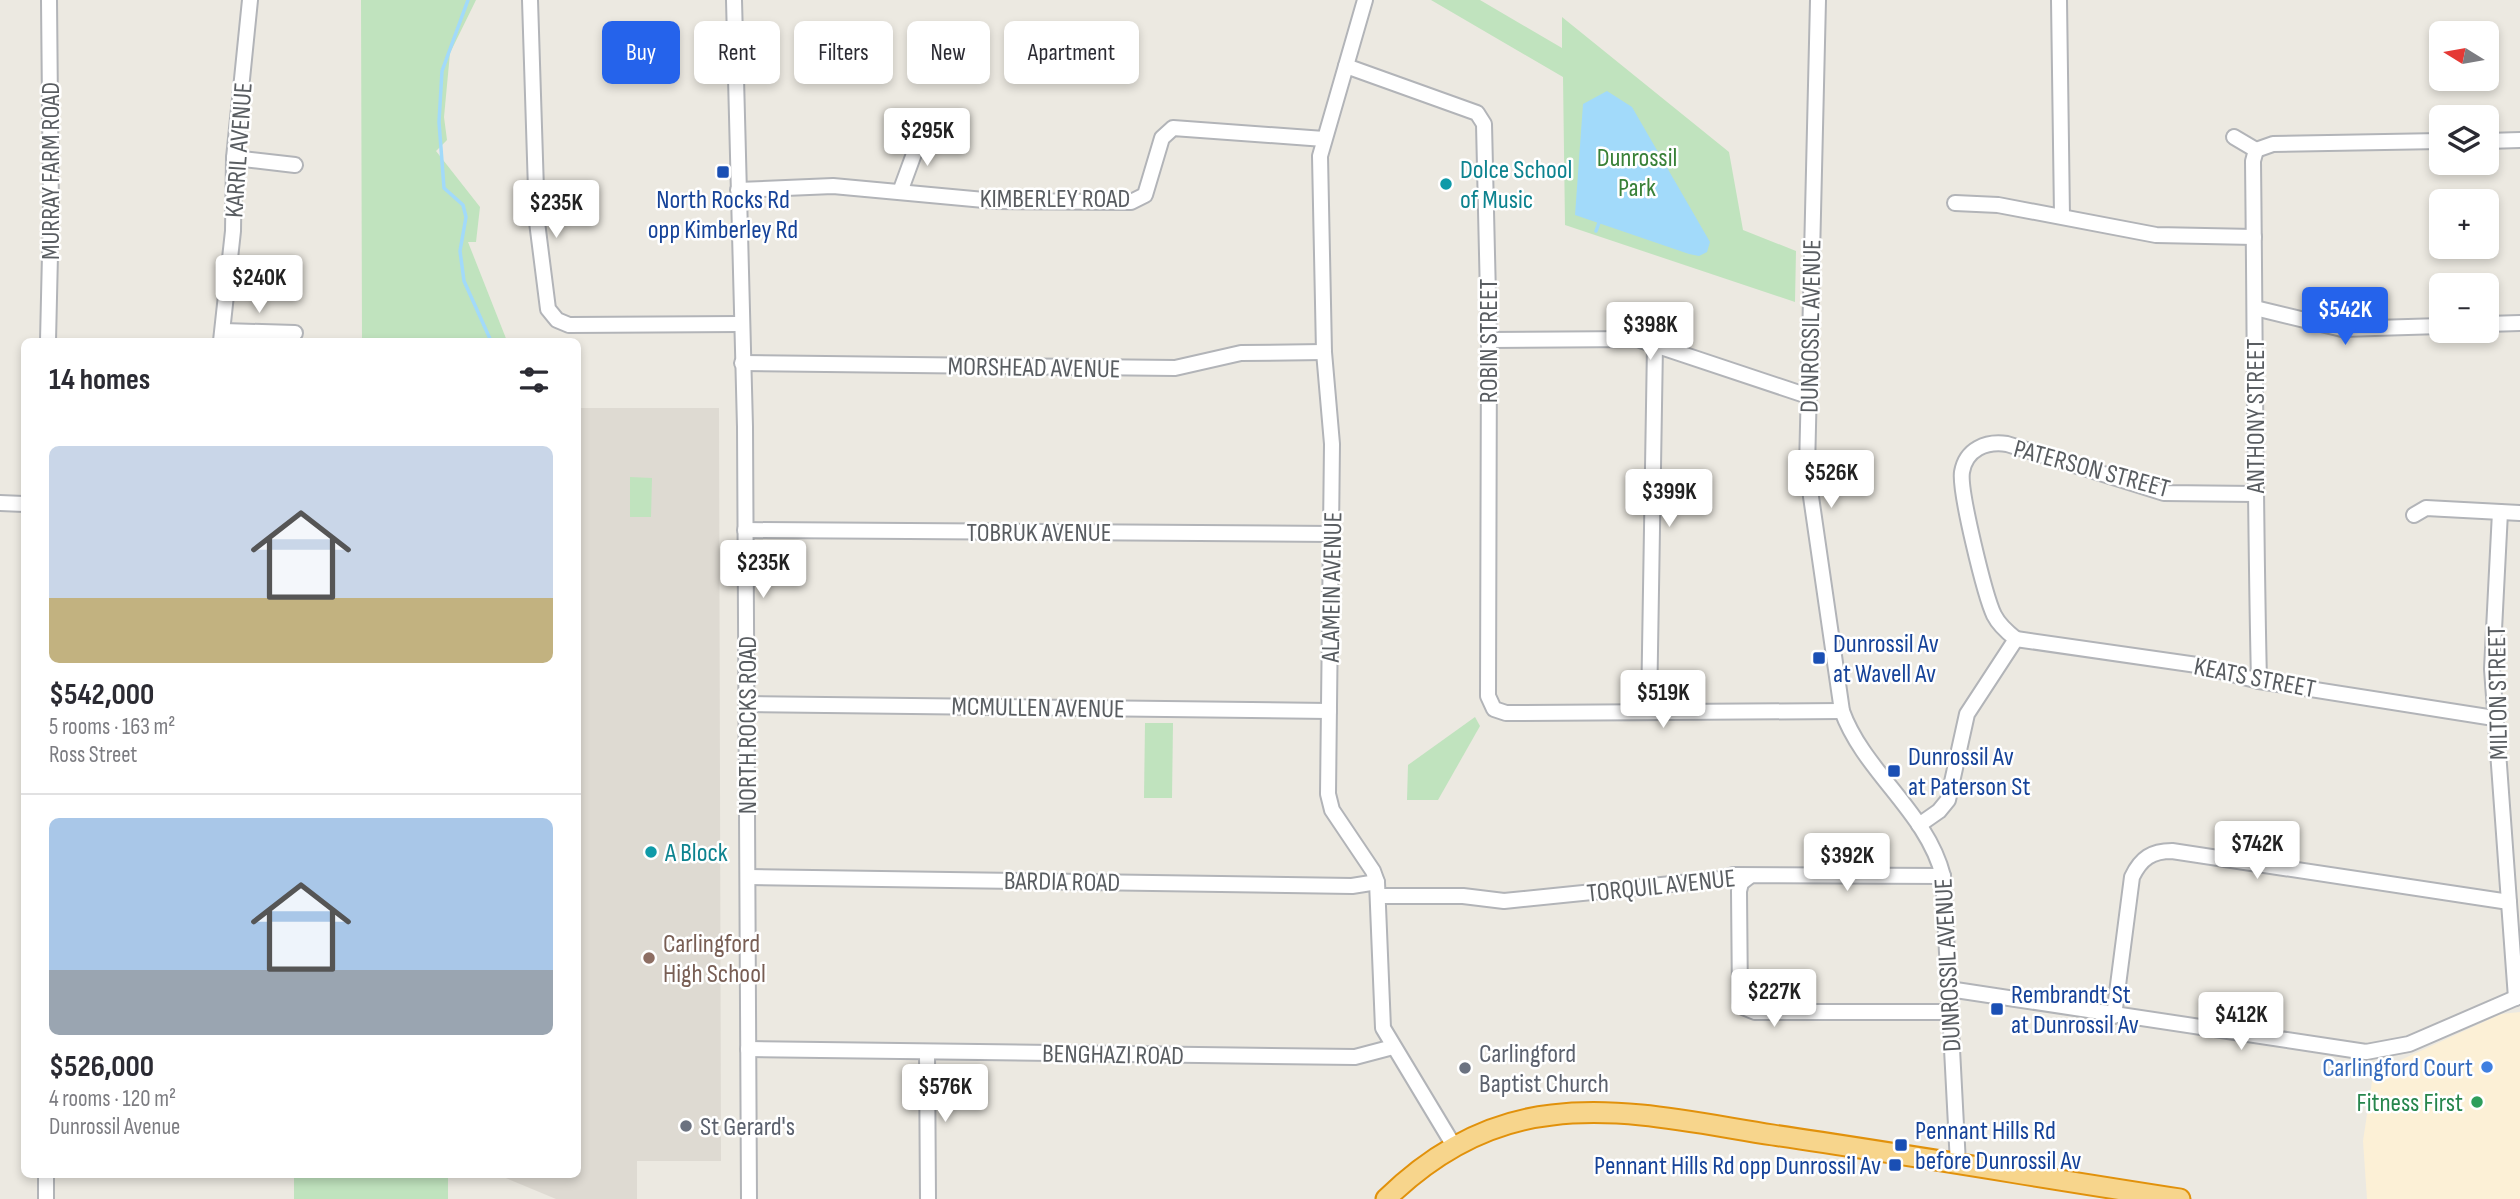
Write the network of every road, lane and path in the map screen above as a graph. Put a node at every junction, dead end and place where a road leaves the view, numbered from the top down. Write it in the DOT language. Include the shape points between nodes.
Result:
graph roads {
  1 [pos="49,0"];
  2 [pos="250,0"];
  3 [pos="530,0"];
  4 [pos="734,0"];
  5 [pos="1365,0"];
  6 [pos="1818,0"];
  7 [pos="2059,0"];
  8 [pos="1346,66"];
  9 [pos="922,132"];
  10 [pos="2234,137"];
  11 [pos="1324,139"];
  12 [pos="2520,140"];
  13 [pos="2429,141"];
  14 [pos="2499,141"];
  15 [pos="2256,150"];
  16 [pos="234,158"];
  17 [pos="295,165"];
  18 [pos="738,190"];
  19 [pos="900,192"];
  20 [pos="1955,204"];
  21 [pos="2062,216"];
  22 [pos="2254,237"];
  23 [pos="2255,308"];
  24 [pos="2520,323"];
  25 [pos="740,324"];
  26 [pos="2499,324"];
  27 [pos="2429,326"];
  28 [pos="295,333"];
  29 [pos="222,336"];
  30 [pos="48,338"];
  31 [pos="1489,340"];
  32 [pos="1655,345"];
  33 [pos="1324,352"];
  34 [pos="742,363"];
  35 [pos="1808,396"];
  36 [pos="2255,494"];
  37 [pos="0,503"];
  38 [pos="21,504"];
  39 [pos="2500,512"];
  40 [pos="2520,513"];
  41 [pos="2414,515"];
  42 [pos="745,530"];
  43 [pos="1332,534"];
  44 [pos="2015,639"];
  45 [pos="2259,681"];
  46 [pos="747,704"];
  47 [pos="1329,711"];
  48 [pos="1842,711"];
  49 [pos="1649,712"];
  50 [pos="2494,718"];
  51 [pos="1919,825"];
  52 [pos="1750,876"];
  53 [pos="1944,876"];
  54 [pos="748,877"];
  55 [pos="1378,889"];
  56 [pos="2509,902"];
  57 [pos="1949,989"];
  58 [pos="2518,997"];
  59 [pos="1950,1012"];
  60 [pos="2114,1016"];
  61 [pos="1393,1047"];
  62 [pos="748,1049"];
  63 [pos="928,1052"];
  64 [pos="1454,1146"];
  65 [pos="1958,1164"];
  66 [pos="46,1178"];
  67 [pos="46,1199"];
  68 [pos="749,1199"];
  69 [pos="929,1199"];
  70 [pos="1386,1199"];
  71 [pos="2180,1199"];
  1 -- 30 [label="street, MURRAY FARM ROAD"];
  2 -- 16 [label="street, KARRIL AVENUE"];
  3 -- 25 [label="street" via="537,222 548,309 569,325"];
  4 -- 18 [label="street, NORTH ROCKS ROAD"];
  5 -- 8 [label="street, ALAMEIN AVENUE"];
  6 -- 35 [label="street, DUNROSSIL AVENUE"];
  7 -- 21 [label="street"];
  8 -- 11 [label="street, ALAMEIN AVENUE"];
  8 -- 31 [label="street, ROBIN STREET" via="1477,113 1485,124"];
  9 -- 19 [label="street"];
  10 -- 15 [label="street"];
  11 -- 19 [label="street, KIMBERLEY ROAD" via="1173,128 1162,138 1147,191 1136,201 1001,201"];
  11 -- 33 [label="street, ALAMEIN AVENUE" via="1320,156"];
  12 -- 14 [label="street"];
  13 -- 15 [label="street" via="2269,144"];
  15 -- 22 [label="street, ANTHONY STREET"];
  16 -- 17 [label="street"];
  16 -- 29 [label="street, KARRIL AVENUE" via="233,231"];
  18 -- 19 [label="street, KIMBERLEY ROAD" via="833,186"];
  18 -- 25 [label="street, NORTH ROCKS ROAD"];
  20 -- 21 [label="street" via="1998,205"];
  21 -- 22 [label="street" via="2156,235"];
  22 -- 23 [label="street, ANTHONY STREET"];
  23 -- 27 [label="street" via="2342,329"];
  23 -- 36 [label="street, ANTHONY STREET"];
  24 -- 26 [label="street"];
  25 -- 34 [label="street, NORTH ROCKS ROAD"];
  28 -- 29 [label="street"];
  31 -- 32 [label="street" via="1637,339"];
  31 -- 49 [label="street, ROBIN STREET" via="1488,688 1494,709 1506,713"];
  32 -- 35 [label="street"];
  32 -- 49 [label="street"];
  33 -- 34 [label="street, MORSHEAD AVENUE" via="1241,353 1174,368"];
  33 -- 43 [label="street, ALAMEIN AVENUE" via="1332,444"];
  34 -- 42 [label="street, NORTH ROCKS ROAD"];
  35 -- 48 [label="street, DUNROSSIL AVENUE" via="1807,469"];
  36 -- 44 [label="street, PATERSON STREET" via="2165,493 2007,444 1977,447 1962,471 1964,491 1993,613"];
  36 -- 45 [label="street, ANTHONY STREET"];
  37 -- 38 [label="street"];
  39 -- 40 [label="street"];
  39 -- 41 [label="street" via="2426,508"];
  39 -- 50 [label="street, MILTON STREET"];
  42 -- 43 [label="street, TOBRUK AVENUE"];
  42 -- 46 [label="street, NORTH ROCKS ROAD"];
  43 -- 47 [label="street, ALAMEIN AVENUE"];
  44 -- 45 [label="street, KEATS STREET" via="2197,665"];
  44 -- 51 [label="street" via="1967,714 1948,800"];
  45 -- 50 [label="street, KEATS STREET"];
  46 -- 47 [label="street, MCMULLEN AVENUE"];
  46 -- 54 [label="street, NORTH ROCKS ROAD"];
  47 -- 55 [label="street, ALAMEIN AVENUE" via="1328,800"];
  48 -- 49 [label="street"];
  48 -- 51 [label="street, DUNROSSIL AVENUE"];
  50 -- 56 [label="street, MILTON STREET"];
  51 -- 53 [label="street, DUNROSSIL AVENUE"];
  52 -- 53 [label="street, TORQUIL AVENUE"];
  52 -- 55 [label="street, TORQUIL AVENUE" via="1504,901"];
  52 -- 59 [label="street" via="1739,891 1743,1007 1755,1012"];
  53 -- 57 [label="street, DUNROSSIL AVENUE"];
  54 -- 55 [label="street, BARDIA ROAD"];
  54 -- 62 [label="street, NORTH ROCKS ROAD"];
  55 -- 61 [label="street, ALAMEIN AVENUE" via="1381,1017"];
  56 -- 58 [label="street, MILTON STREET"];
  56 -- 60 [label="street" via="2157,852 2139,863 2132,877"];
  57 -- 59 [label="street, DUNROSSIL AVENUE"];
  57 -- 60 [label="street"];
  58 -- 60 [label="street" via="2409,1044 2366,1052"];
  59 -- 65 [label="street, DUNROSSIL AVENUE"];
  61 -- 63 [label="street, BENGHAZI ROAD" via="1355,1057"];
  61 -- 64 [label="street, ALAMEIN AVENUE"];
  62 -- 63 [label="street, BENGHAZI ROAD"];
  62 -- 68 [label="street, NORTH ROCKS ROAD"];
  63 -- 69 [label="street"];
  64 -- 65 [label="highway" via="1512,1122 1583,1112 1680,1121"];
  64 -- 70 [label="highway"];
  65 -- 71 [label="highway"];
  66 -- 67 [label="street"];
}
